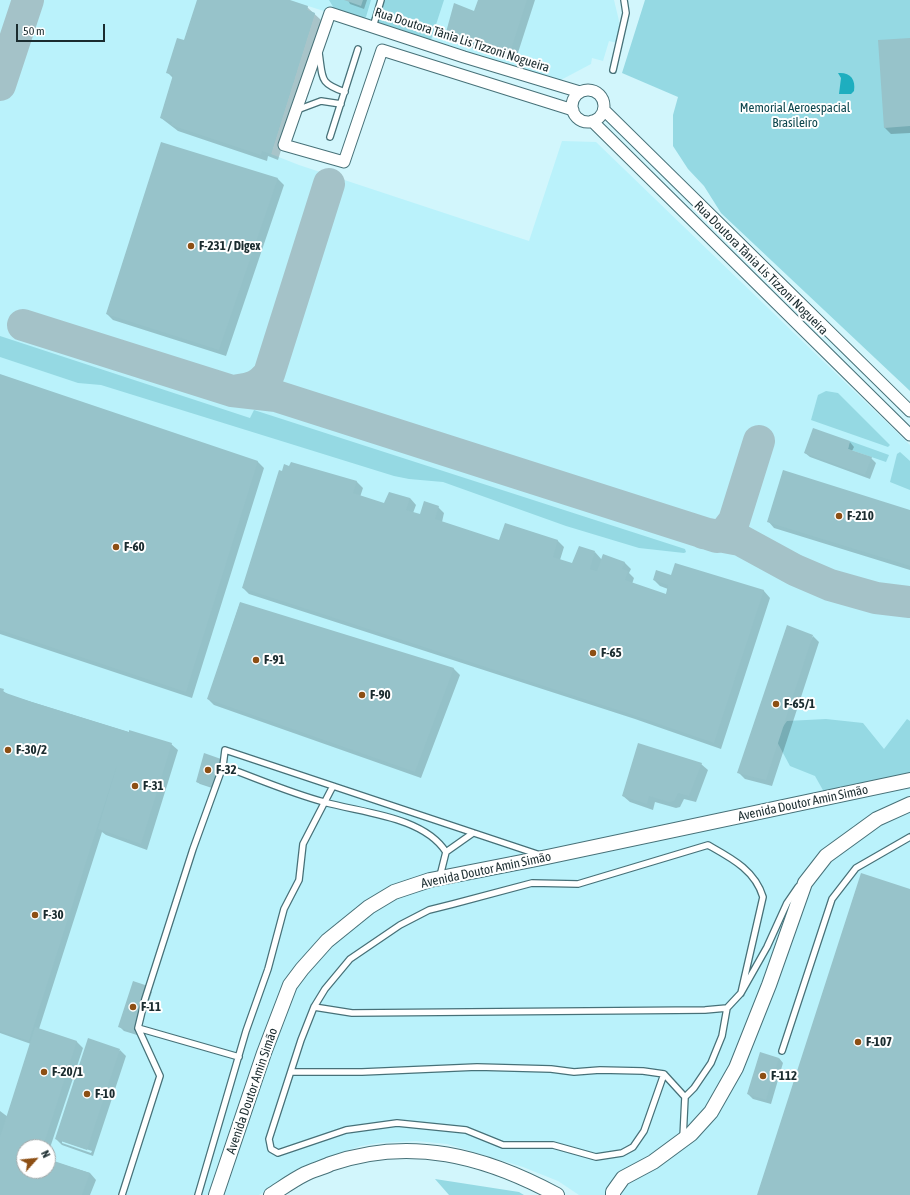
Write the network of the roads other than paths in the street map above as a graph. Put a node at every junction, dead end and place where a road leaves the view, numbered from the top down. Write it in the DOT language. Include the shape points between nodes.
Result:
graph roads {
  1 [pos="381,0"];
  2 [pos="624,0"];
  3 [pos="373,27"];
  4 [pos="318,47"];
  5 [pos="358,49"];
  6 [pos="613,70"];
  7 [pos="344,92"];
  8 [pos="580,92"];
  9 [pos="341,104"];
  10 [pos="573,110"];
  11 [pos="604,110"];
  12 [pos="296,111"];
  13 [pos="592,121"];
  14 [pos="330,138"];
  15 [pos="910,411"];
  16 [pos="910,435"];
  17 [pos="223,766"];
  18 [pos="910,780"];
  19 [pos="333,786"];
  20 [pos="324,802"];
  21 [pos="910,804"];
  22 [pos="473,833"];
  23 [pos="910,837"];
  24 [pos="446,852"];
  25 [pos="547,857"];
  26 [pos="439,878"];
  27 [pos="808,880"];
  28 [pos="741,993"];
  29 [pos="314,1007"];
  30 [pos="727,1008"];
  31 [pos="138,1028"];
  32 [pos="782,1051"];
  33 [pos="238,1056"];
  34 [pos="291,1072"];
  35 [pos="664,1074"];
  36 [pos="684,1097"];
  37 [pos="683,1139"];
  38 [pos="122,1195"];
  39 [pos="198,1195"];
  40 [pos="216,1195"];
  41 [pos="271,1195"];
  42 [pos="557,1195"];
  43 [pos="613,1195"];
  1 -- 3 [label="lane"];
  2 -- 6 [label="lane" via="626,13"];
  3 -- 4 [label="street, Rua Doutora Tânia Lis Tizzoni Nogueira" via="330,13"];
  3 -- 8 [label="street, Rua Doutora Tânia Lis Tizzoni Nogueira"];
  4 -- 7 [label="lane" via="324,81 328,86"];
  4 -- 12 [label="street, Rua Doutora Tânia Lis Tizzoni Nogueira"];
  5 -- 7 [label="lane"];
  7 -- 9 [label="lane"];
  8 -- 10 [label="street" via="573,100"];
  8 -- 11 [label="street, Rua Doutora Tânia Lis Tizzoni Nogueira" via="598,92 603,100"];
  9 -- 12 [label="lane" via="321,101"];
  9 -- 14 [label="lane"];
  10 -- 12 [label="street, Rua Doutora Tânia Lis Tizzoni Nogueira" via="382,50 344,162 284,146"];
  10 -- 13 [label="street, Rua Doutora Tânia Lis Tizzoni Nogueira" via="578,118"];
  11 -- 13 [label="street" via="600,117"];
  11 -- 15 [label="street, Rua Doutora Tânia Lis Tizzoni Nogueira"];
  13 -- 16 [label="street, Rua Doutora Tânia Lis Tizzoni Nogueira"];
  17 -- 19 [label="lane" via="225,750"];
  17 -- 20 [label="lane"];
  17 -- 31 [label="lane" via="145,999"];
  18 -- 25 [label="street, Avenida Doutor Amin Simão"];
  19 -- 20 [label="lane"];
  19 -- 22 [label="lane"];
  20 -- 24 [label="lane" via="384,816 426,832 441,844"];
  20 -- 33 [label="lane" via="303,844 299,880 284,909 268,969"];
  21 -- 27 [label="street" via="877,819 832,851"];
  22 -- 24 [label="lane"];
  22 -- 25 [label="lane"];
  23 -- 32 [label="lane" via="856,868 832,899"];
  24 -- 26 [label="lane"];
  25 -- 26 [label="street, Avenida Doutor Amin Simão"];
  26 -- 40 [label="street, Avenida Doutor Amin Simão" via="394,892 361,912 327,941 290,985"];
  27 -- 28 [label="lane" via="802,882 787,903 767,947"];
  27 -- 37 [label="street" via="736,1068 711,1112"];
  28 -- 29 [label="lane" via="763,897 760,887 749,871 708,845 578,884 532,883 429,910 400,925 350,959 325,988"];
  28 -- 30 [label="lane"];
  29 -- 30 [label="lane" via="352,1013"];
  29 -- 34 [label="lane"];
  30 -- 36 [label="lane" via="722,1036 711,1063 694,1088"];
  31 -- 33 [label="lane"];
  31 -- 38 [label="lane" via="160,1076"];
  33 -- 39 [label="lane"];
  34 -- 35 [label="lane" via="477,1067 574,1072 643,1071"];
  34 -- 35 [label="lane" via="269,1139 271,1149 278,1153 346,1130 397,1122 466,1130 503,1144 553,1145 596,1157 622,1153 633,1148 644,1131"];
  35 -- 36 [label="lane"];
  36 -- 37 [label="lane"];
  37 -- 43 [label="street" via="653,1162 623,1178"];
  41 -- 42 [label="street" via="305,1174 352,1157 404,1150 446,1153 504,1169"];
}
